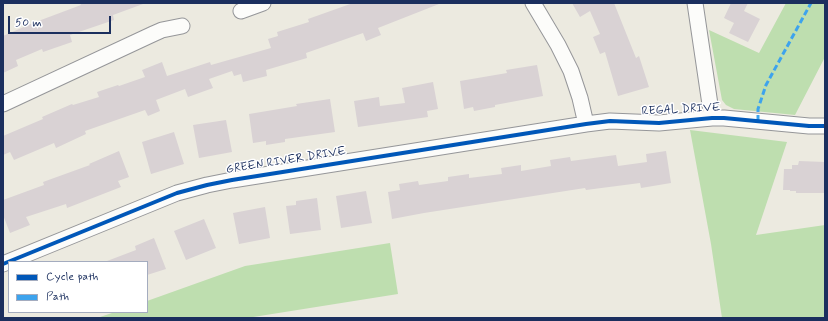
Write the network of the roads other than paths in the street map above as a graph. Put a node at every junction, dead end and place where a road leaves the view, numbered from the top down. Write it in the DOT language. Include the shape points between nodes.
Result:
graph roads {
  1 [pos="263,3"];
  2 [pos="533,3"];
  3 [pos="695,3"];
  4 [pos="241,11"];
  5 [pos="182,26"];
  6 [pos="3,104"];
  7 [pos="712,118"];
  8 [pos="586,124"];
  9 [pos="825,126"];
  10 [pos="10,261"];
  1 -- 4 [label="street"];
  2 -- 8 [label="street" via="571,71"];
  3 -- 7 [label="street"];
  5 -- 6 [label="street" via="162,30"];
  7 -- 8 [label="street, REGAL DRIVE" via="659,123 610,121"];
  7 -- 9 [label="street, REGAL DRIVE"];
  8 -- 10 [label="street, GREEN RIVER DRIVE" via="207,185 177,193"];
}
